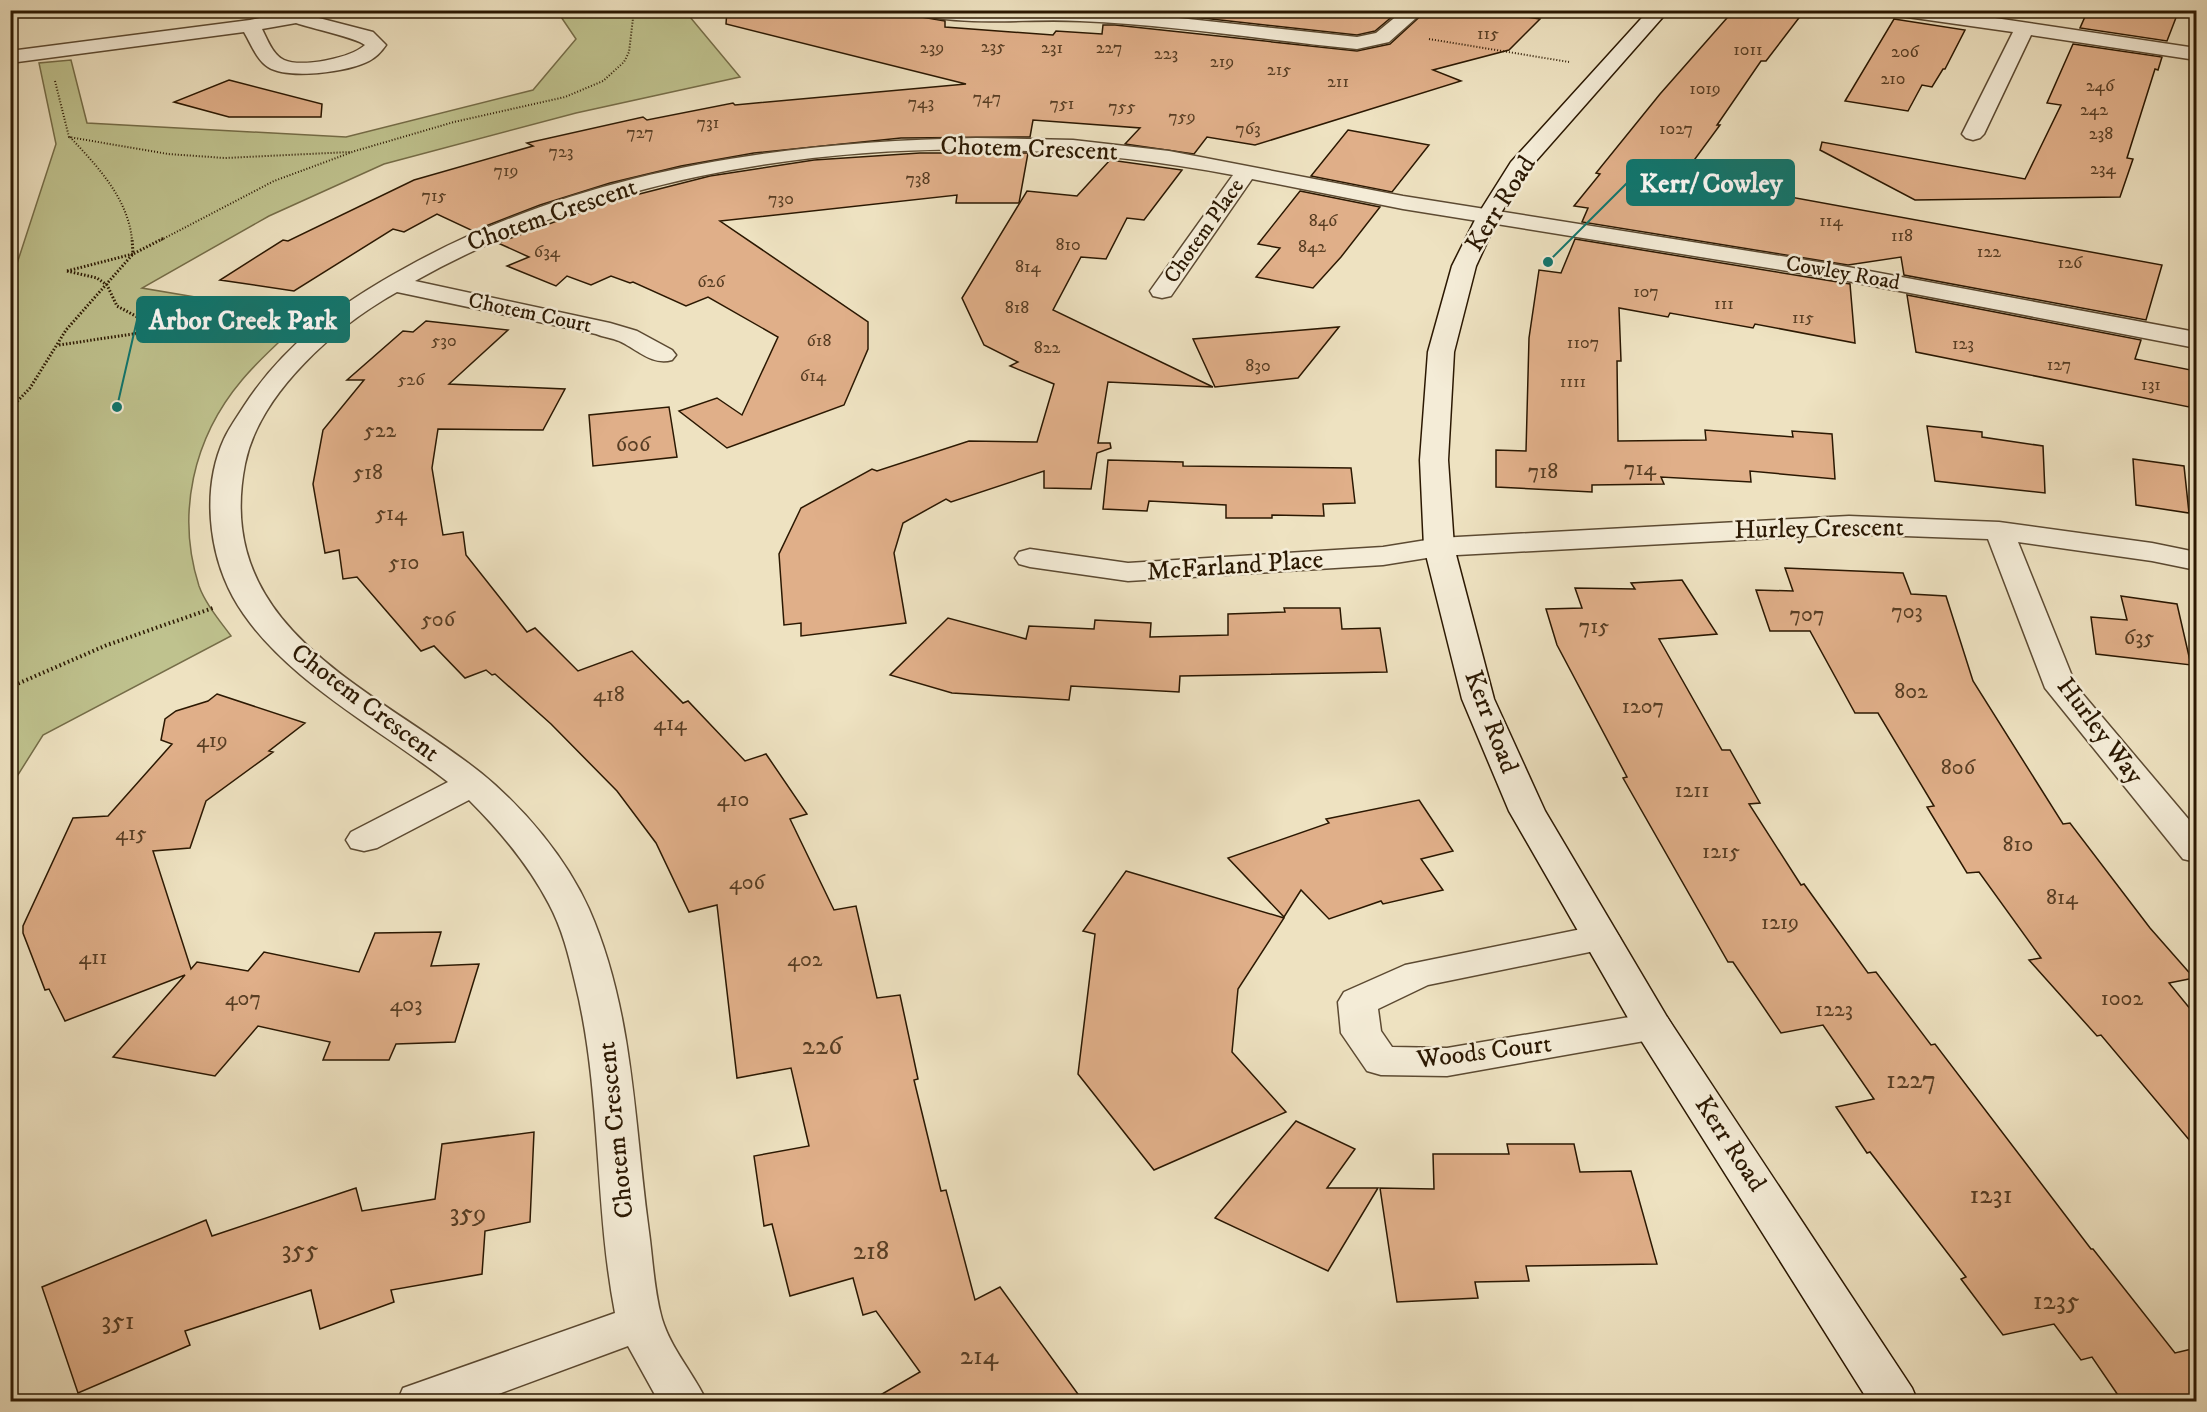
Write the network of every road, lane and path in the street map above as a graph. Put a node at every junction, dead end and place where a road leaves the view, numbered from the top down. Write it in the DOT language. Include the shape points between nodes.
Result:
graph roads {
  1 [pos="317,10"];
  2 [pos="634,10"];
  3 [pos="923,10"];
  4 [pos="1416,10"];
  5 [pos="1660,10"];
  6 [pos="1900,10"];
  7 [pos="297,17"];
  8 [pos="250,26"];
  9 [pos="2024,29"];
  10 [pos="1428,39"];
  11 [pos="50,54"];
  12 [pos="2196,54"];
  13 [pos="10,57"];
  14 [pos="1576,63"];
  15 [pos="1973,134"];
  16 [pos="69,137"];
  17 [pos="355,151"];
  18 [pos="1246,172"];
  19 [pos="1488,216"];
  20 [pos="134,254"];
  21 [pos="393,284"];
  22 [pos="106,285"];
  23 [pos="1162,291"];
  24 [pos="175,328"];
  25 [pos="276,336"];
  26 [pos="2196,340"];
  27 [pos="58,345"];
  28 [pos="663,355"];
  29 [pos="10,409"];
  30 [pos="1999,531"];
  31 [pos="1439,547"];
  32 [pos="1030,558"];
  33 [pos="2196,561"];
  34 [pos="215,608"];
  35 [pos="10,687"];
  36 [pos="472,784"];
  37 [pos="364,840"];
  38 [pos="2196,851"];
  39 [pos="1601,938"];
  40 [pos="1653,1027"];
  41 [pos="640,1323"];
  42 [pos="420,1401"];
  43 [pos="684,1401"];
  44 [pos="1895,1401"];
  1 -- 7 [label="street"];
  2 -- 17 [label="path" via="629,52 603,81 566,97"];
  3 -- 4 [label="street" via="1140,19 1357,43 1382,38"];
  5 -- 19 [label="street, Kerr Road" via="1520,167"];
  6 -- 9 [label="street"];
  7 -- 8 [label="street"];
  7 -- 8 [label="street" via="366,36 376,45 362,56 338,64 279,65 269,57"];
  8 -- 11 [label="street"];
  9 -- 12 [label="street"];
  9 -- 15 [label="street"];
  10 -- 14 [label="path"];
  11 -- 13 [label="street"];
  11 -- 16 [label="path"];
  16 -- 17 [label="path" via="157,152 225,158"];
  16 -- 20 [label="path" via="110,184 126,211 134,234"];
  17 -- 20 [label="path" via="274,182"];
  18 -- 19 [label="street, Chotem Crescent"];
  18 -- 21 [label="street, Chotem Crescent" via="1157,156 1019,144 853,148 762,158 580,199 448,252"];
  18 -- 23 [label="street, Chotem Place"];
  19 -- 26 [label="street, Cowley Road" via="1851,274"];
  19 -- 31 [label="street, Kerr Road" via="1464,267 1441,352 1434,460"];
  20 -- 22 [label="path"];
  20 -- 22 [label="path" via="67,271 97,278"];
  21 -- 28 [label="street, Chotem Court" via="601,328 628,336"];
  21 -- 36 [label="street, Chotem Crescent" via="348,311 314,339 262,396 236,443 225,506 230,558 248,598 296,655"];
  22 -- 24 [label="path" via="117,306 143,320"];
  22 -- 27 [label="path" via="66,330"];
  24 -- 25 [label="path"];
  24 -- 27 [label="path"];
  27 -- 29 [label="path" via="30,388"];
  30 -- 31 [label="street, Hurley Crescent" via="1848,525"];
  30 -- 33 [label="street, Hurley Crescent"];
  30 -- 38 [label="street, Hurley Way" via="2061,688"];
  31 -- 32 [label="street, McFarland Place" via="1383,556 1128,572"];
  31 -- 39 [label="street, Kerr Road" via="1478,699 1527,812"];
  34 -- 35 [label="path" via="107,645"];
  36 -- 37 [label="street"];
  36 -- 41 [label="street, Chotem Crescent" via="542,860 566,897 584,937 607,1042 623,1209"];
  39 -- 40 [label="street, Kerr Road"];
  39 -- 40 [label="street, Woods Court" via="1419,974 1358,1002 1360,1033 1381,1061 1447,1062"];
  40 -- 44 [label="street, Kerr Road"];
  41 -- 42 [label="street"];
  41 -- 43 [label="street, Chotem Crescent"];
}
